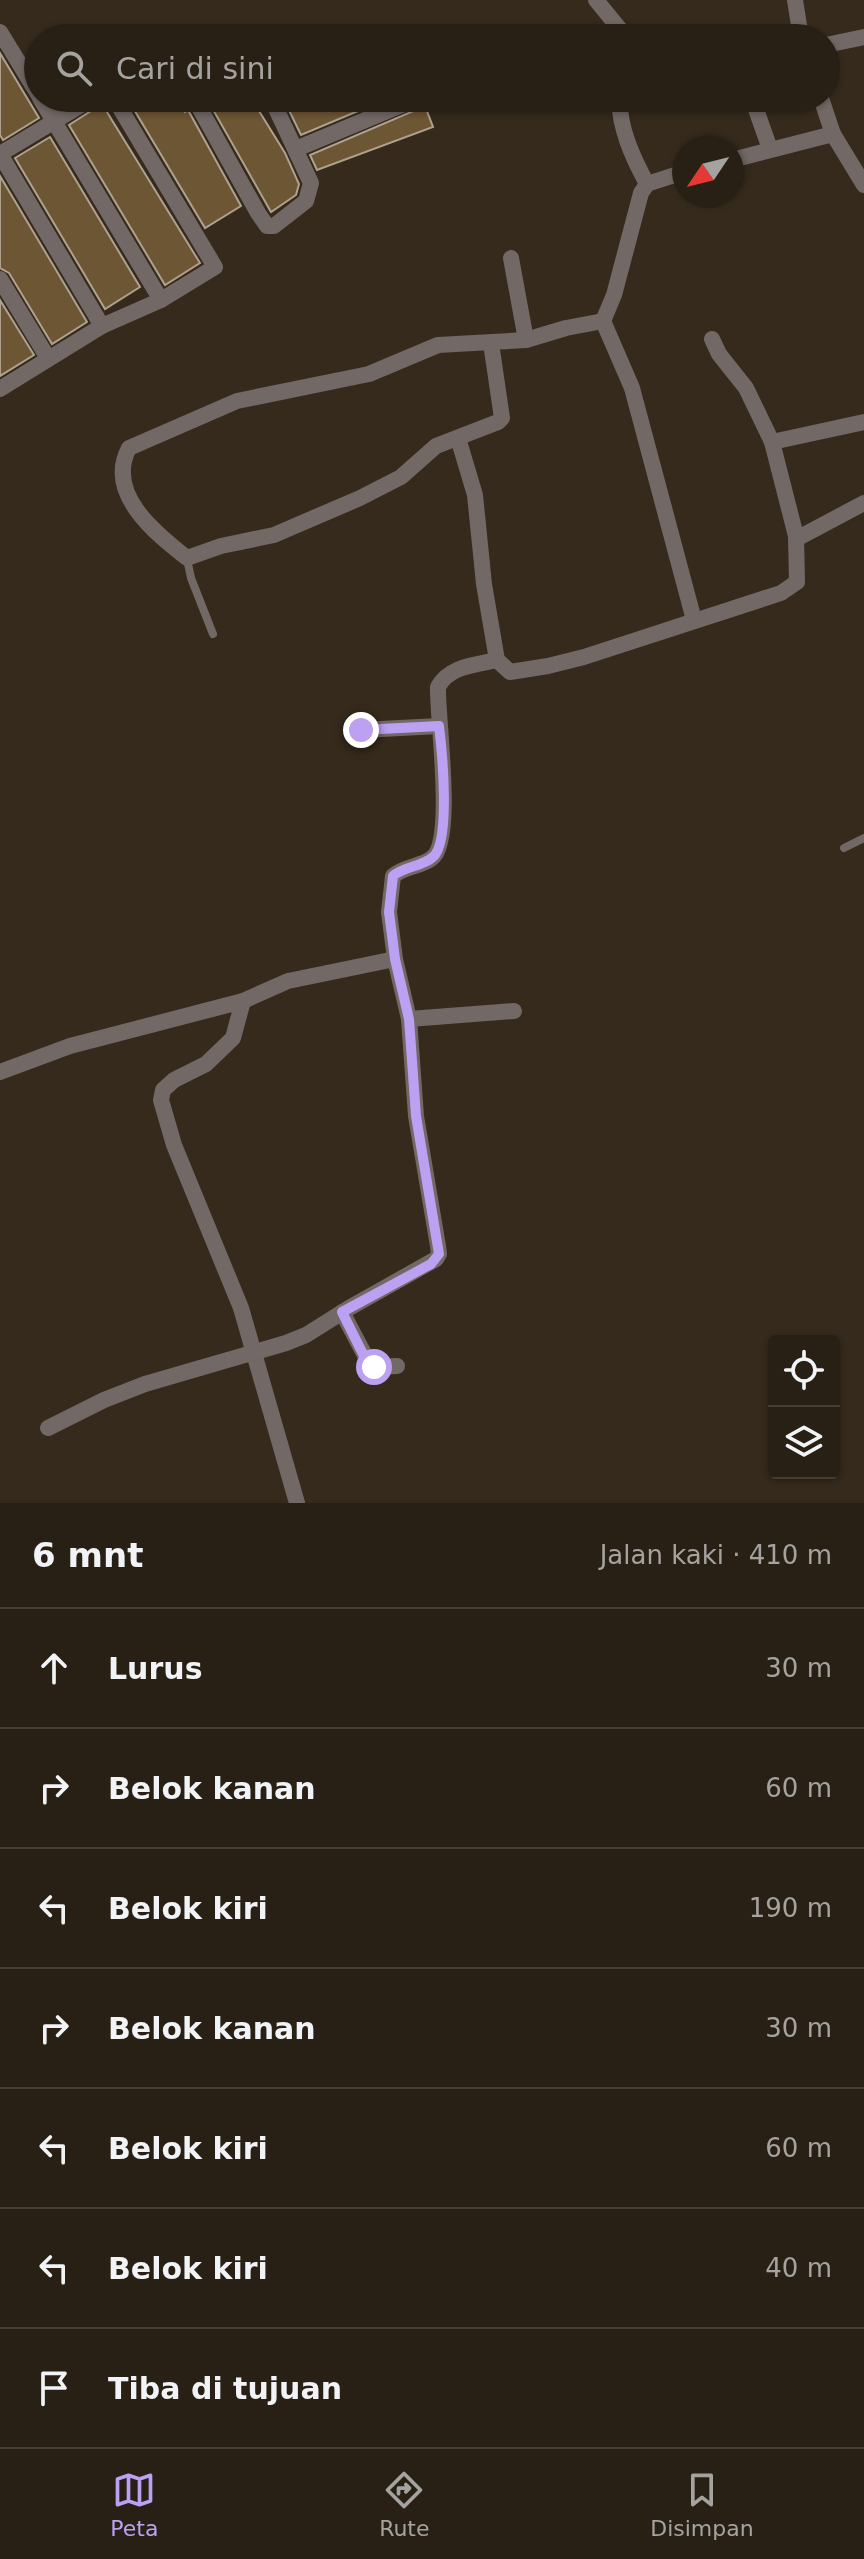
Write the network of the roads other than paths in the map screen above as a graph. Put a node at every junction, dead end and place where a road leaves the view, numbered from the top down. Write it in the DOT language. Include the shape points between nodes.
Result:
graph roads {
  1 [pos="596,0"];
  2 [pos="795,0"];
  3 [pos="616,24"];
  4 [pos="799,24"];
  5 [pos="0,32"];
  6 [pos="864,37"];
  7 [pos="840,42"];
  8 [pos="24,71"];
  9 [pos="49,112"];
  10 [pos="71,112"];
  11 [pos="123,112"];
  12 [pos="202,112"];
  13 [pos="278,112"];
  14 [pos="385,112"];
  15 [pos="619,112"];
  16 [pos="757,112"];
  17 [pos="826,112"];
  18 [pos="55,122"];
  19 [pos="833,134"];
  20 [pos="296,149"];
  21 [pos="770,149"];
  22 [pos="0,154"];
  23 [pos="744,157"];
  24 [pos="672,176"];
  25 [pos="647,184"];
  26 [pos="864,185"];
  27 [pos="511,258"];
  28 [pos="0,279"];
  29 [pos="161,300"];
  30 [pos="603,321"];
  31 [pos="102,326"];
  32 [pos="712,339"];
  33 [pos="526,340"];
  34 [pos="491,343"];
  35 [pos="48,358"];
  36 [pos="0,389"];
  37 [pos="864,422"];
  38 [pos="458,438"];
  39 [pos="772,442"];
  40 [pos="864,503"];
  41 [pos="796,536"];
  42 [pos="187,558"];
  43 [pos="694,620"];
  44 [pos="213,634"];
  45 [pos="497,660"];
  46 [pos="439,726"];
  47 [pos="361,730"];
  48 [pos="864,838"];
  49 [pos="844,848"];
  50 [pos="395,959"];
  51 [pos="243,1001"];
  52 [pos="514,1011"];
  53 [pos="409,1019"];
  54 [pos="0,1072"];
  55 [pos="342,1312"];
  56 [pos="253,1351"];
  57 [pos="397,1366"];
  58 [pos="48,1428"];
  59 [pos="297,1503"];
  1 -- 3 [label="street"];
  2 -- 4 [label="street"];
  5 -- 8 [label="street"];
  6 -- 7 [label="street"];
  9 -- 18 [label="street"];
  10 -- 18 [label="street"];
  11 -- 29 [label="street" via="216,264"];
  12 -- 20 [label="street" via="267,226 301,205 310,192"];
  13 -- 20 [label="street"];
  14 -- 20 [label="street"];
  15 -- 25 [label="street"];
  16 -- 21 [label="street"];
  17 -- 19 [label="street"];
  18 -- 22 [label="street"];
  18 -- 29 [label="street"];
  19 -- 21 [label="street"];
  19 -- 26 [label="street"];
  21 -- 23 [label="street"];
  22 -- 31 [label="street"];
  24 -- 25 [label="street"];
  25 -- 30 [label="street"];
  27 -- 33 [label="street"];
  28 -- 35 [label="street"];
  29 -- 31 [label="street"];
  30 -- 33 [label="street"];
  30 -- 43 [label="street" via="632,388"];
  31 -- 35 [label="street"];
  32 -- 39 [label="street" via="746,388"];
  33 -- 34 [label="street"];
  34 -- 38 [label="street" via="502,418"];
  34 -- 42 [label="street" via="438,345 369,374 237,401 129,448 121,474 134,506 155,534"];
  35 -- 36 [label="street"];
  37 -- 39 [label="street"];
  38 -- 42 [label="street" via="436,446 401,477 360,498 274,535"];
  38 -- 45 [label="street" via="475,495"];
  39 -- 41 [label="street"];
  40 -- 41 [label="street"];
  41 -- 43 [label="street" via="797,582 792,588"];
  42 -- 44 [label="lane"];
  43 -- 45 [label="street" via="535,669 510,672"];
  45 -- 46 [label="street" via="443,677 438,687"];
  46 -- 47 [label="street"];
  46 -- 50 [label="street" via="445,780 439,849 432,859 393,876 389,912"];
  48 -- 49 [label="lane"];
  50 -- 51 [label="street" via="288,981"];
  50 -- 53 [label="street"];
  51 -- 54 [label="street" via="70,1046"];
  51 -- 56 [label="street" via="233,1038 206,1064 174,1080 161,1100"];
  52 -- 53 [label="street"];
  53 -- 55 [label="street" via="416,1116 439,1254 431,1264"];
  55 -- 56 [label="street" via="306,1335"];
  55 -- 57 [label="street" via="369,1363"];
  56 -- 58 [label="street" via="145,1384"];
  56 -- 59 [label="street"];
}
